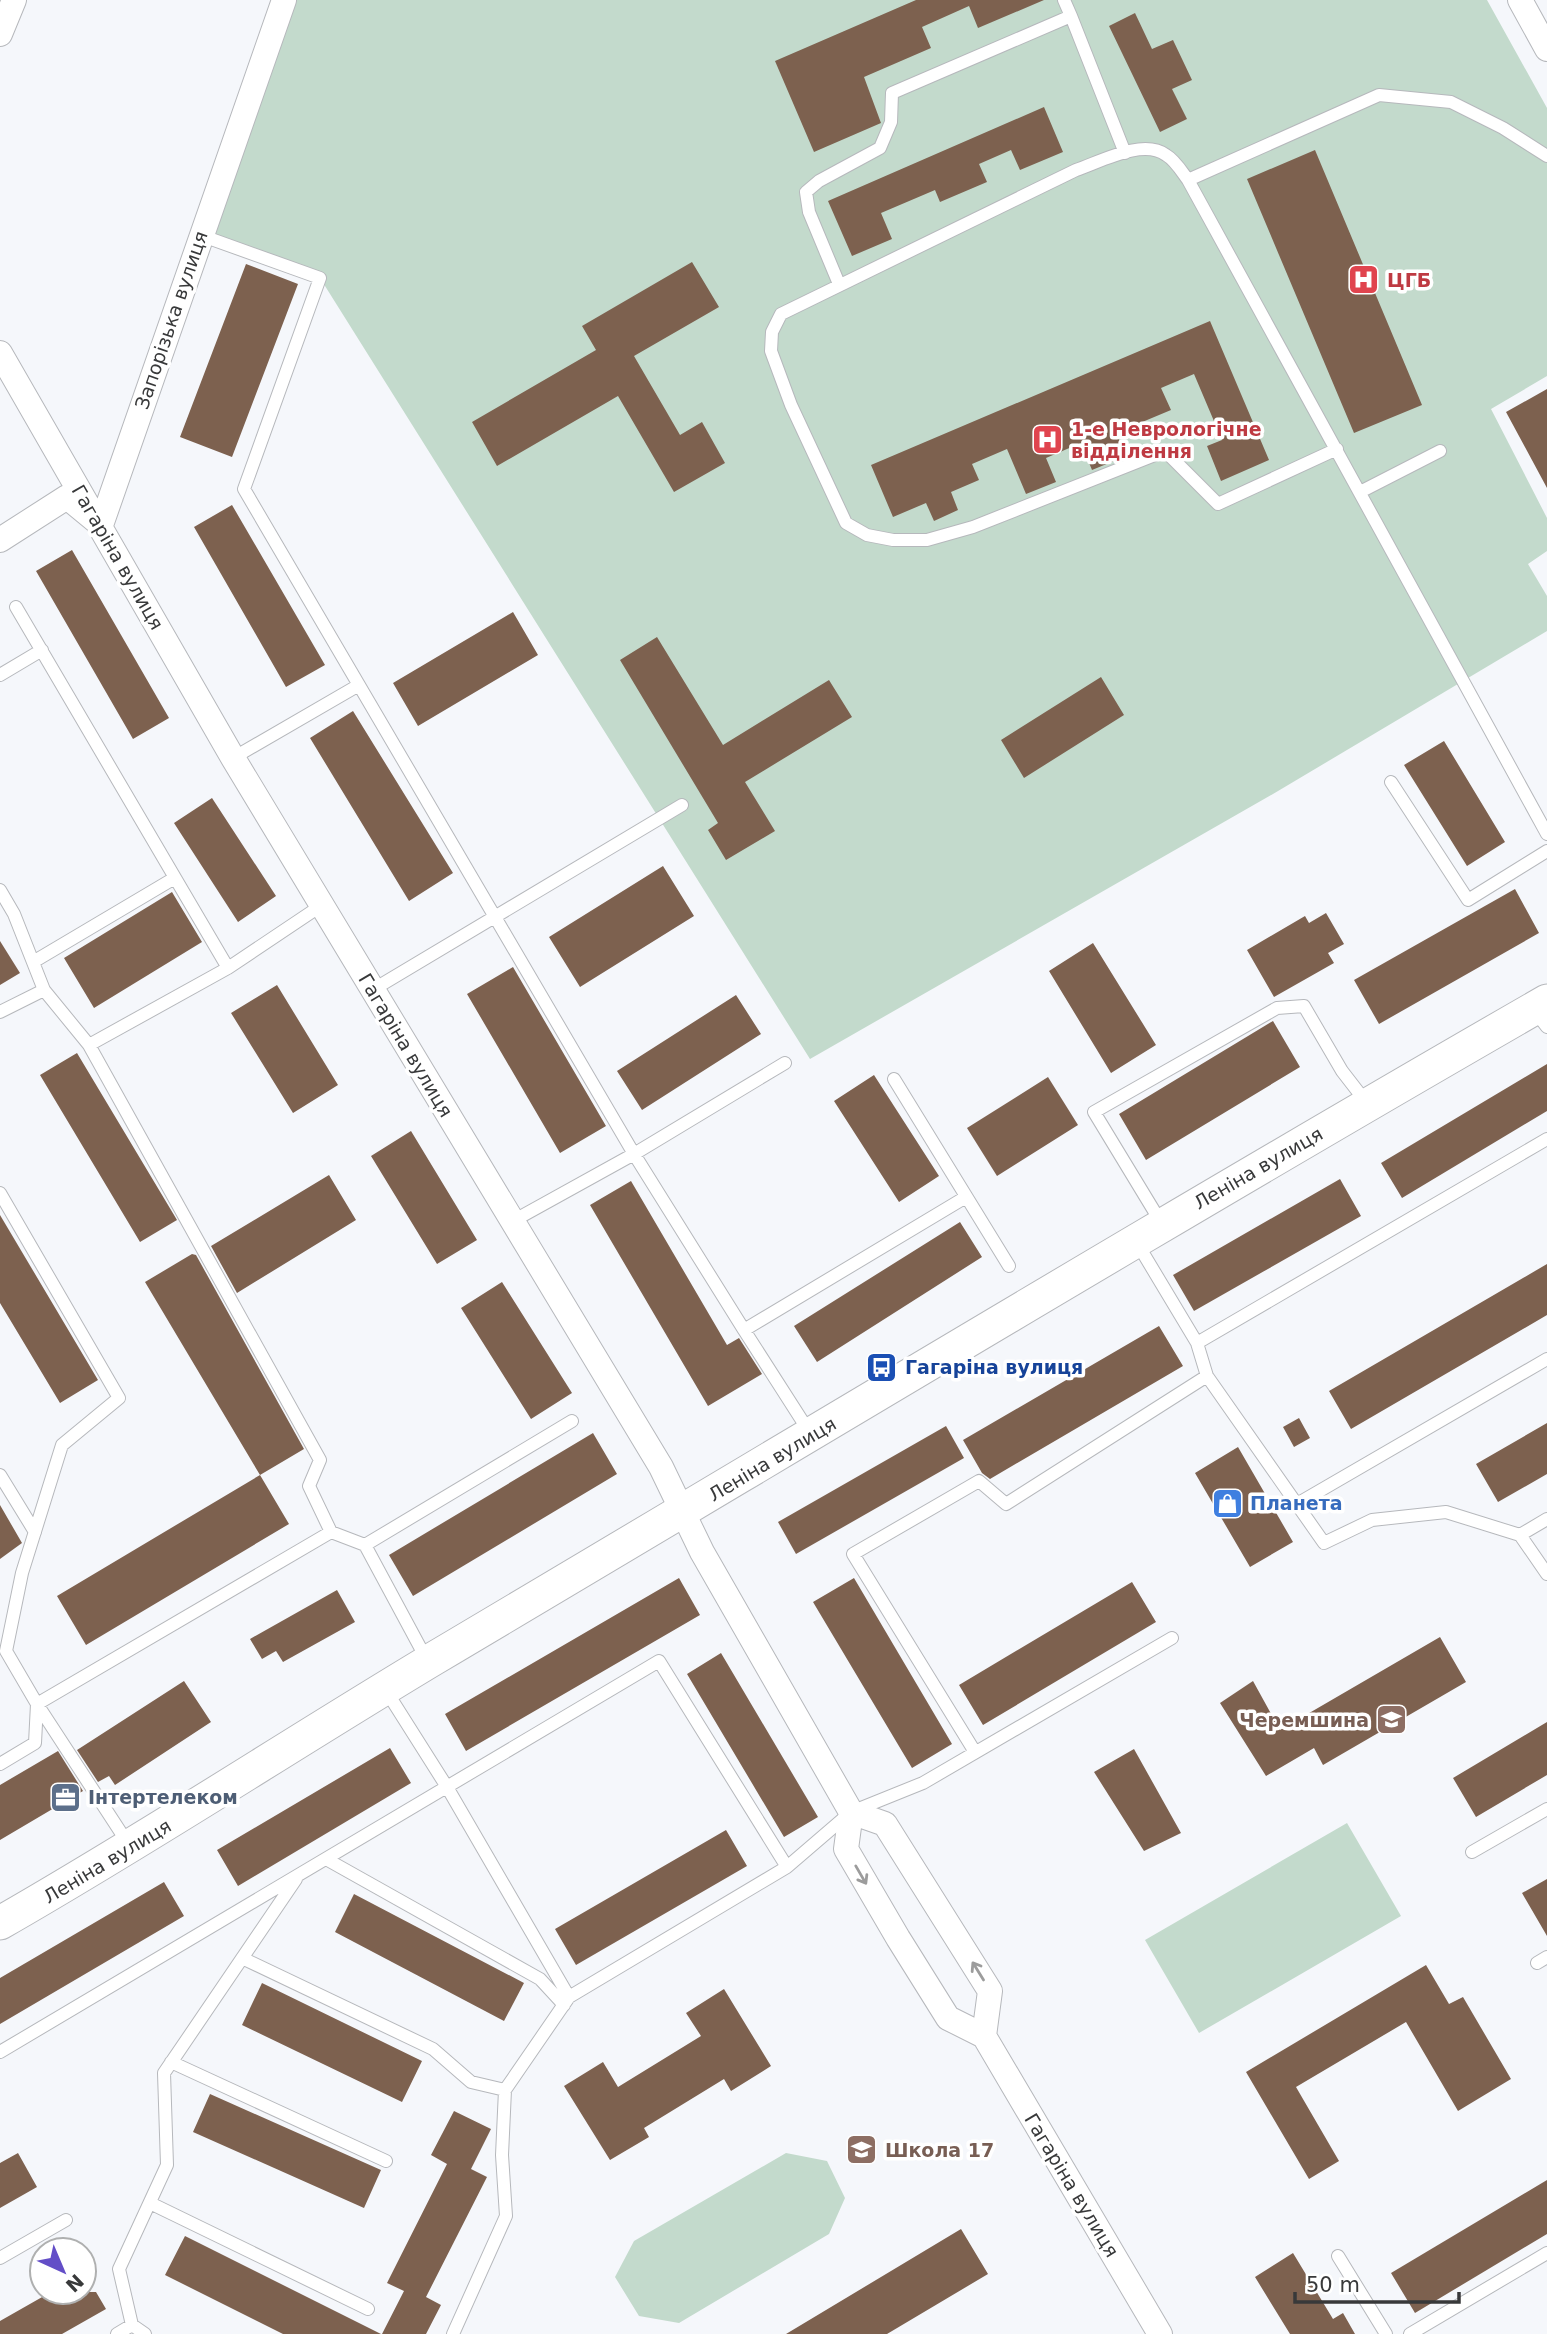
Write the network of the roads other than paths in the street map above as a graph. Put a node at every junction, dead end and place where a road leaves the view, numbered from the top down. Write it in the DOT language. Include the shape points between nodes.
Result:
graph roads {
  1 [pos="14,0"];
  2 [pos="284,0"];
  3 [pos="1064,0"];
  4 [pos="1520,0"];
  5 [pos="1071,16"];
  6 [pos="0,34"];
  7 [pos="1547,49"];
  8 [pos="1125,153"];
  9 [pos="1547,156"];
  10 [pos="1188,180"];
  11 [pos="200,235"];
  12 [pos="839,284"];
  13 [pos="0,353"];
  14 [pos="1337,449"];
  15 [pos="1440,451"];
  16 [pos="1360,492"];
  17 [pos="101,525"];
  18 [pos="0,540"];
  19 [pos="16,607"];
  20 [pos="42,650"];
  21 [pos="0,675"];
  22 [pos="359,685"];
  23 [pos="233,758"];
  24 [pos="1391,782"];
  25 [pos="682,805"];
  26 [pos="1547,834"];
  27 [pos="1547,851"];
  28 [pos="173,879"];
  29 [pos="0,890"];
  30 [pos="322,905"];
  31 [pos="494,917"];
  32 [pos="33,961"];
  33 [pos="228,968"];
  34 [pos="374,989"];
  35 [pos="44,990"];
  36 [pos="0,1012"];
  37 [pos="1542,1012"];
  38 [pos="89,1045"];
  39 [pos="785,1063"];
  40 [pos="894,1079"];
  41 [pos="1368,1105"];
  42 [pos="1547,1139"];
  43 [pos="634,1154"];
  44 [pos="0,1193"];
  45 [pos="966,1197"];
  46 [pos="510,1222"];
  47 [pos="1149,1232"];
  48 [pos="1009,1266"];
  49 [pos="744,1330"];
  50 [pos="1197,1343"];
  51 [pos="1547,1359"];
  52 [pos="1207,1376"];
  53 [pos="572,1420"];
  54 [pos="811,1434"];
  55 [pos="0,1475"];
  56 [pos="1297,1504"];
  57 [pos="684,1512"];
  58 [pos="1547,1519"];
  59 [pos="35,1532"];
  60 [pos="331,1532"];
  61 [pos="1520,1535"];
  62 [pos="365,1545"];
  63 [pos="1547,1574"];
  64 [pos="1172,1638"];
  65 [pos="428,1662"];
  66 [pos="385,1689"];
  67 [pos="37,1704"];
  68 [pos="975,1752"];
  69 [pos="0,1764"];
  70 [pos="447,1787"];
  71 [pos="1547,1809"];
  72 [pos="851,1812"];
  73 [pos="131,1848"];
  74 [pos="1472,1852"];
  75 [pos="326,1859"];
  76 [pos="787,1867"];
  77 [pos="298,1875"];
  78 [pos="0,1923"];
  79 [pos="242,1958"];
  80 [pos="566,2001"];
  81 [pos="984,2035"];
  82 [pos="0,2052"];
  83 [pos="171,2062"];
  84 [pos="505,2090"];
  85 [pos="386,2161"];
  86 [pos="150,2203"];
  87 [pos="66,2220"];
  88 [pos="1547,2253"];
  89 [pos="1338,2256"];
  90 [pos="0,2258"];
  91 [pos="368,2309"];
  92 [pos="132,2325"];
  93 [pos="117,2334"];
  94 [pos="145,2334"];
  95 [pos="453,2334"];
  96 [pos="1160,2334"];
  97 [pos="1386,2334"];
  98 [pos="1410,2334"];
  1 -- 6 [label="street"];
  2 -- 11 [label="street, Запорізька вулиця"];
  3 -- 5 [label="lane"];
  4 -- 7 [label="street"];
  5 -- 8 [label="lane"];
  5 -- 12 [label="lane" via="892,93 891,121 880,148 806,192 809,212"];
  8 -- 10 [label="lane" via="1152,148 1168,155"];
  8 -- 12 [label="lane" via="1076,170"];
  9 -- 10 [label="lane" via="1451,102 1379,95"];
  10 -- 14 [label="lane"];
  11 -- 17 [label="street, Запорізька вулиця"];
  11 -- 22 [label="lane" via="320,278 244,489"];
  12 -- 14 [label="lane" via="781,314 772,332 771,351 846,523 867,535 927,540 972,527 1165,451 1218,504"];
  13 -- 17 [label="street, Гагаріна вулиця"];
  14 -- 16 [label="lane"];
  15 -- 16 [label="lane"];
  16 -- 26 [label="lane"];
  17 -- 18 [label="street" via="67,497"];
  17 -- 23 [label="street, Гагаріна вулиця"];
  19 -- 20 [label="lane"];
  20 -- 21 [label="lane"];
  20 -- 28 [label="lane"];
  22 -- 23 [label="lane"];
  22 -- 31 [label="lane"];
  23 -- 30 [label="street, Гагаріна вулиця"];
  24 -- 27 [label="lane" via="1468,900"];
  25 -- 31 [label="lane"];
  28 -- 32 [label="lane"];
  28 -- 33 [label="lane"];
  29 -- 32 [label="lane"];
  30 -- 33 [label="lane"];
  30 -- 34 [label="street, Гагаріна вулиця"];
  31 -- 34 [label="lane"];
  31 -- 43 [label="lane"];
  32 -- 35 [label="lane"];
  33 -- 38 [label="lane"];
  34 -- 46 [label="street, Гагаріна вулиця"];
  35 -- 36 [label="lane"];
  35 -- 38 [label="lane"];
  37 -- 41 [label="street, Леніна вулиця"];
  38 -- 60 [label="lane" via="320,1460 309,1486"];
  39 -- 43 [label="lane"];
  40 -- 45 [label="lane"];
  41 -- 47 [label="street, Леніна вулиця"];
  41 -- 47 [label="lane" via="1304,1006 1277,1008 1094,1112"];
  42 -- 50 [label="lane"];
  43 -- 46 [label="lane"];
  43 -- 49 [label="lane"];
  44 -- 59 [label="lane" via="119,1398 62,1445"];
  45 -- 48 [label="lane"];
  45 -- 49 [label="lane"];
  46 -- 57 [label="street, Гагаріна вулиця"];
  47 -- 50 [label="lane"];
  47 -- 54 [label="street, Леніна вулиця"];
  49 -- 54 [label="lane"];
  50 -- 52 [label="lane"];
  51 -- 56 [label="lane"];
  52 -- 56 [label="lane"];
  52 -- 68 [label="lane" via="1006,1504 979,1481 853,1554"];
  53 -- 62 [label="lane"];
  54 -- 57 [label="street, Леніна вулиця"];
  55 -- 59 [label="lane"];
  56 -- 61 [label="lane" via="1324,1543 1372,1520 1446,1512"];
  57 -- 65 [label="street, Леніна вулиця"];
  57 -- 72 [label="street, Гагаріна вулиця" via="702,1552"];
  58 -- 61 [label="lane"];
  59 -- 67 [label="lane" via="6,1651"];
  60 -- 62 [label="lane"];
  60 -- 67 [label="lane"];
  61 -- 63 [label="lane"];
  62 -- 65 [label="lane"];
  64 -- 68 [label="lane"];
  65 -- 66 [label="street, Леніна вулиця"];
  66 -- 70 [label="lane"];
  66 -- 73 [label="street, Леніна вулиця"];
  67 -- 69 [label="lane" via="35,1743"];
  67 -- 73 [label="lane"];
  68 -- 72 [label="lane" via="923,1783"];
  70 -- 75 [label="lane"];
  70 -- 76 [label="lane" via="659,1661"];
  70 -- 80 [label="lane"];
  71 -- 74 [label="lane"];
  72 -- 76 [label="lane"];
  72 -- 81 [label="street, one-way" via="846,1849 898,1938 948,2018"];
  81 -- 72 [label="street, one-way" via="990,1991 885,1824"];
  73 -- 78 [label="street, Леніна вулиця"];
  75 -- 77 [label="lane"];
  75 -- 80 [label="lane" via="540,1979"];
  76 -- 80 [label="lane"];
  77 -- 79 [label="lane"];
  77 -- 82 [label="lane"];
  79 -- 83 [label="lane"];
  79 -- 84 [label="lane" via="433,2049 471,2082"];
  80 -- 84 [label="lane"];
  81 -- 96 [label="street, Гагаріна вулиця"];
  83 -- 85 [label="lane"];
  83 -- 86 [label="lane" via="164,2073 167,2165"];
  84 -- 95 [label="lane" via="502,2155 506,2216"];
  86 -- 91 [label="lane"];
  86 -- 92 [label="lane" via="119,2269"];
  87 -- 90 [label="lane"];
  88 -- 98 [label="lane"];
  89 -- 97 [label="lane"];
  92 -- 93 [label="lane"];
  92 -- 94 [label="lane"];
}
